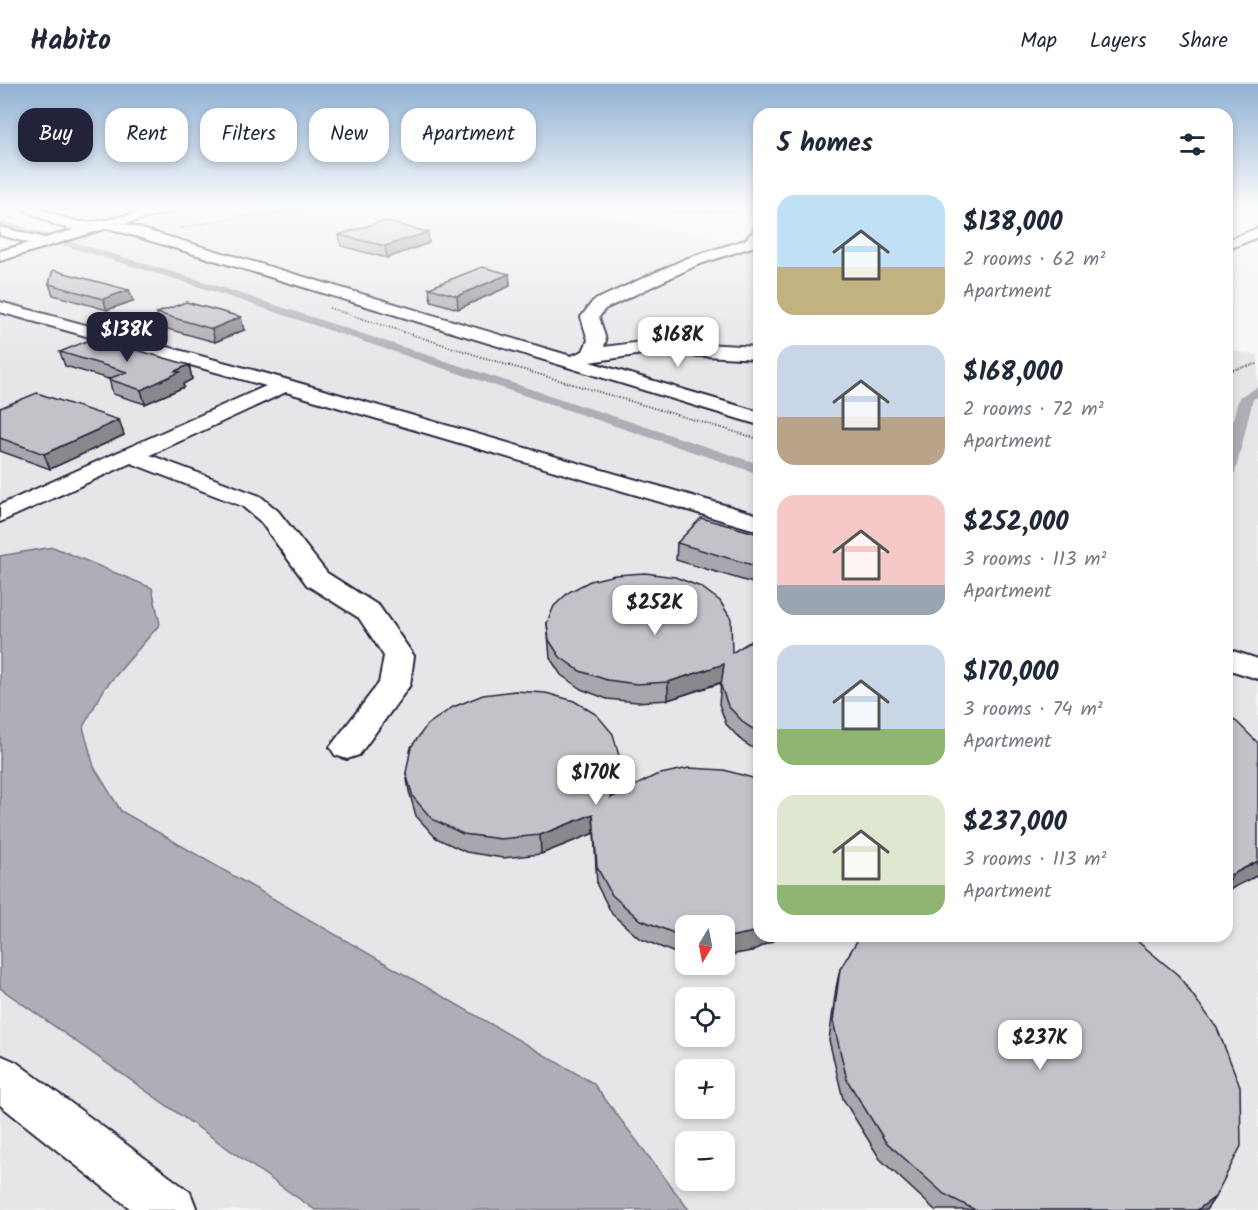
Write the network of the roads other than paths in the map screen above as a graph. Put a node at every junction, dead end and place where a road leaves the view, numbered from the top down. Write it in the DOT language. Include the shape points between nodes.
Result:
graph roads {
  1 [pos="226,260"];
  2 [pos="699,260"];
  3 [pos="0,307"];
  4 [pos="753,353"];
  5 [pos="591,354"];
  6 [pos="572,363"];
  7 [pos="285,385"];
  8 [pos="753,417"];
  9 [pos="130,455"];
  10 [pos="0,514"];
  11 [pos="753,521"];
  12 [pos="1233,662"];
  13 [pos="1258,669"];
  14 [pos="347,747"];
  15 [pos="0,1077"];
  16 [pos="172,1210"];
  1 -- 6 [label="street"];
  2 -- 5 [label="street" via="599,305 590,317 597,340"];
  3 -- 7 [label="street"];
  4 -- 5 [label="street" via="649,347"];
  5 -- 6 [label="street"];
  6 -- 8 [label="street"];
  7 -- 9 [label="street"];
  7 -- 11 [label="street"];
  9 -- 10 [label="street"];
  9 -- 14 [label="street" via="251,501 269,516 317,579 369,612 399,656 398,666 394,685"];
  12 -- 13 [label="street"];
  15 -- 16 [label="street"];
}
